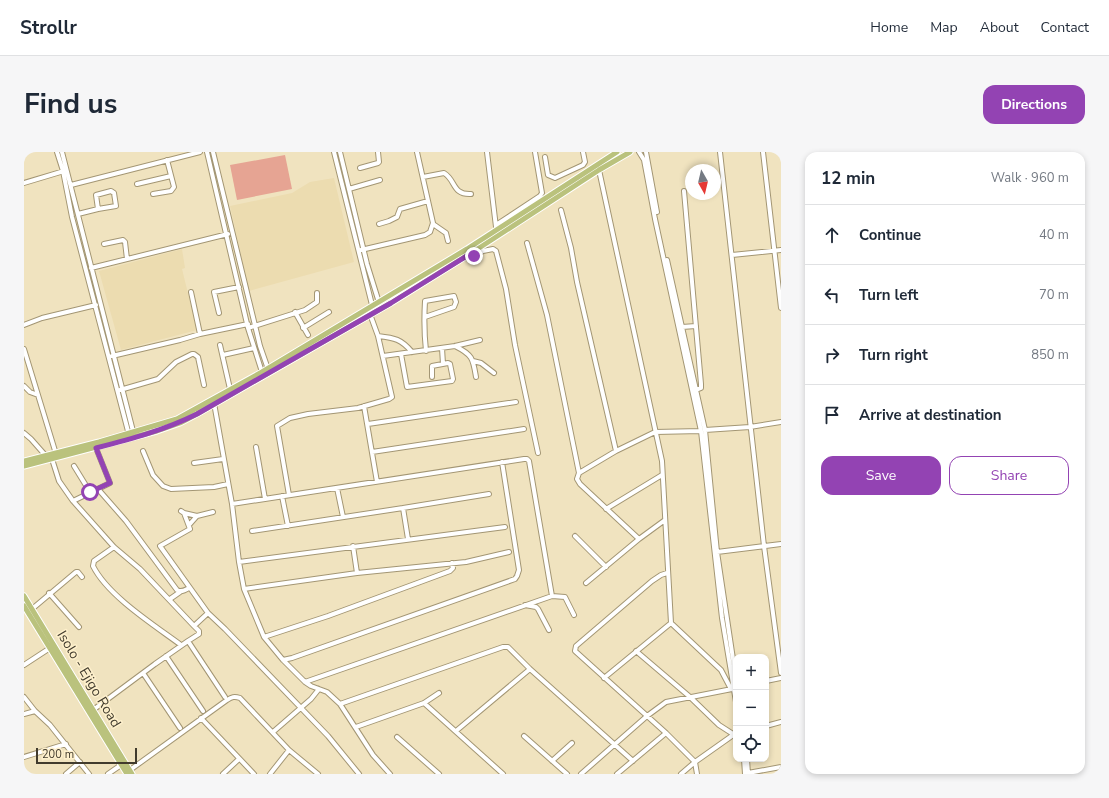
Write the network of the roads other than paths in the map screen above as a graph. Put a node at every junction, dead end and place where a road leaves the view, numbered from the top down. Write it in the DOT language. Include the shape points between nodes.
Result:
graph roads {
  1 [pos="57,152"];
  2 [pos="62,152"];
  3 [pos="200,152"];
  4 [pos="207,152"];
  5 [pos="213,152"];
  6 [pos="334,152"];
  7 [pos="340,152"];
  8 [pos="378,152"];
  9 [pos="417,152"];
  10 [pos="488,152"];
  11 [pos="535,152"];
  12 [pos="583,152"];
  13 [pos="617,152"];
  14 [pos="630,152"];
  15 [pos="639,152"];
  16 [pos="646,152"];
  17 [pos="720,152"];
  18 [pos="763,152"];
  19 [pos="545,157"];
  20 [pos="168,160"];
  21 [pos="360,168"];
  22 [pos="65,170"];
  23 [pos="599,170"];
  24 [pos="171,176"];
  25 [pos="423,177"];
  26 [pos="380,180"];
  27 [pos="24,183"];
  28 [pos="137,184"];
  29 [pos="71,185"];
  30 [pos="651,188"];
  31 [pos="349,189"];
  32 [pos="684,191"];
  33 [pos="153,194"];
  34 [pos="471,194"];
  35 [pos="428,201"];
  36 [pos="98,210"];
  37 [pos="561,210"];
  38 [pos="78,214"];
  39 [pos="379,224"];
  40 [pos="433,224"];
  41 [pos="496,225"];
  42 [pos="496,231"];
  43 [pos="232,234"];
  44 [pos="226,235"];
  45 [pos="448,241"];
  46 [pos="527,243"];
  47 [pos="104,244"];
  48 [pos="363,250"];
  49 [pos="775,250"];
  50 [pos="781,250"];
  51 [pos="358,251"];
  52 [pos="470,254"];
  53 [pos="732,255"];
  54 [pos="127,259"];
  55 [pos="92,268"];
  56 [pos="87,270"];
  57 [pos="239,286"];
  58 [pos="191,292"];
  59 [pos="317,293"];
  60 [pos="378,302"];
  61 [pos="96,305"];
  62 [pos="372,306"];
  63 [pos="781,308"];
  64 [pos="381,309"];
  65 [pos="295,312"];
  66 [pos="329,312"];
  67 [pos="219,313"];
  68 [pos="372,314"];
  69 [pos="425,317"];
  70 [pos="24,325"];
  71 [pos="255,325"];
  72 [pos="248,326"];
  73 [pos="696,326"];
  74 [pos="682,327"];
  75 [pos="303,328"];
  76 [pos="200,334"];
  77 [pos="308,335"];
  78 [pos="378,336"];
  79 [pos="480,340"];
  80 [pos="220,345"];
  81 [pos="455,346"];
  82 [pos="254,348"];
  83 [pos="442,348"];
  84 [pos="24,349"];
  85 [pos="426,351"];
  86 [pos="412,352"];
  87 [pos="401,354"];
  88 [pos="114,355"];
  89 [pos="223,355"];
  90 [pos="384,356"];
  91 [pos="108,357"];
  92 [pos="473,361"];
  93 [pos="444,364"];
  94 [pos="268,369"];
  95 [pos="262,372"];
  96 [pos="494,373"];
  97 [pos="432,377"];
  98 [pos="476,377"];
  99 [pos="204,385"];
  100 [pos="24,386"];
  101 [pos="230,389"];
  102 [pos="120,390"];
  103 [pos="696,390"];
  104 [pos="38,396"];
  105 [pos="213,402"];
  106 [pos="516,402"];
  107 [pos="364,406"];
  108 [pos="781,422"];
  109 [pos="368,424"];
  110 [pos="750,427"];
  111 [pos="524,429"];
  112 [pos="703,430"];
  113 [pos="655,432"];
  114 [pos="24,433"];
  115 [pos="132,435"];
  116 [pos="256,446"];
  117 [pos="96,448"];
  118 [pos="143,451"];
  119 [pos="616,451"];
  120 [pos="372,452"];
  121 [pos="538,453"];
  122 [pos="56,454"];
  123 [pos="46,456"];
  124 [pos="52,459"];
  125 [pos="223,459"];
  126 [pos="24,461"];
  127 [pos="502,462"];
  128 [pos="194,463"];
  129 [pos="24,466"];
  130 [pos="74,466"];
  131 [pos="580,472"];
  132 [pos="662,475"];
  133 [pos="377,482"];
  134 [pos="228,484"];
  135 [pos="338,488"];
  136 [pos="98,489"];
  137 [pos="90,492"];
  138 [pos="489,494"];
  139 [pos="289,495"];
  140 [pos="282,496"];
  141 [pos="265,499"];
  142 [pos="73,501"];
  143 [pos="232,504"];
  144 [pos="403,508"];
  145 [pos="606,509"];
  146 [pos="213,512"];
  147 [pos="197,516"];
  148 [pos="342,517"];
  149 [pos="665,520"];
  150 [pos="189,525"];
  151 [pos="288,526"];
  152 [pos="505,527"];
  153 [pos="252,531"];
  154 [pos="575,536"];
  155 [pos="408,539"];
  156 [pos="639,539"];
  157 [pos="781,544"];
  158 [pos="353,546"];
  159 [pos="764,546"];
  160 [pos="114,547"];
  161 [pos="509,552"];
  162 [pos="717,552"];
  163 [pos="239,562"];
  164 [pos="452,563"];
  165 [pos="606,567"];
  166 [pos="357,573"];
  167 [pos="667,573"];
  168 [pos="82,577"];
  169 [pos="586,583"];
  170 [pos="189,588"];
  171 [pos="244,589"];
  172 [pos="180,592"];
  173 [pos="50,593"];
  174 [pos="24,596"];
  175 [pos="552,596"];
  176 [pos="170,599"];
  177 [pos="722,600"];
  178 [pos="524,605"];
  179 [pos="24,606"];
  180 [pos="32,609"];
  181 [pos="208,613"];
  182 [pos="574,615"];
  183 [pos="670,623"];
  184 [pos="194,626"];
  185 [pos="79,627"];
  186 [pos="549,630"];
  187 [pos="264,637"];
  188 [pos="188,641"];
  189 [pos="181,646"];
  190 [pos="50,648"];
  191 [pos="636,651"];
  192 [pos="166,656"];
  193 [pos="283,660"];
  194 [pos="733,662"];
  195 [pos="24,665"];
  196 [pos="530,668"];
  197 [pos="143,673"];
  198 [pos="781,673"];
  199 [pos="604,678"];
  200 [pos="781,678"];
  201 [pos="769,681"];
  202 [pos="305,682"];
  203 [pos="319,689"];
  204 [pos="732,689"];
  205 [pos="733,692"];
  206 [pos="439,693"];
  207 [pos="24,697"];
  208 [pos="225,697"];
  209 [pos="690,697"];
  210 [pos="424,703"];
  211 [pos="340,704"];
  212 [pos="301,709"];
  213 [pos="93,710"];
  214 [pos="35,711"];
  215 [pos="202,711"];
  216 [pos="24,714"];
  217 [pos="647,716"];
  218 [pos="201,718"];
  219 [pos="781,722"];
  220 [pos="769,725"];
  221 [pos="356,727"];
  222 [pos="180,728"];
  223 [pos="456,731"];
  224 [pos="273,732"];
  225 [pos="666,733"];
  226 [pos="733,733"];
  227 [pos="733,735"];
  228 [pos="524,736"];
  229 [pos="397,737"];
  230 [pos="572,743"];
  231 [pos="66,744"];
  232 [pos="615,744"];
  233 [pos="289,750"];
  234 [pos="24,757"];
  235 [pos="239,759"];
  236 [pos="552,761"];
  237 [pos="633,761"];
  238 [pos="80,762"];
  239 [pos="695,762"];
  240 [pos="745,762"];
  241 [pos="747,762"];
  242 [pos="121,765"];
  243 [pos="781,767"];
  244 [pos="130,773"];
  245 [pos="66,774"];
  246 [pos="89,774"];
  247 [pos="108,774"];
  248 [pos="223,774"];
  249 [pos="254,774"];
  250 [pos="270,774"];
  251 [pos="318,774"];
  252 [pos="359,774"];
  253 [pos="390,774"];
  254 [pos="439,774"];
  255 [pos="503,774"];
  256 [pos="567,774"];
  257 [pos="581,774"];
  258 [pos="617,774"];
  259 [pos="681,774"];
  260 [pos="697,774"];
  261 [pos="747,774"];
  1 -- 22 [label="street"];
  2 -- 22 [label="street"];
  3 -- 20 [label="street"];
  4 -- 44 [label="street"];
  5 -- 43 [label="street"];
  6 -- 51 [label="street"];
  7 -- 31 [label="street"];
  8 -- 21 [label="street" via="378,163"];
  9 -- 25 [label="street"];
  10 -- 41 [label="street"];
  11 -- 41 [label="street" via="542,193"];
  12 -- 19 [label="street" via="583,165 555,178 548,175"];
  13 -- 42 [label="main road"];
  14 -- 23 [label="main road"];
  15 -- 30 [label="street" via="644,160"];
  16 -- 30 [label="street"];
  17 -- 53 [label="street"];
  18 -- 49 [label="street"];
  20 -- 24 [label="street"];
  20 -- 29 [label="street"];
  22 -- 27 [label="street"];
  22 -- 29 [label="street"];
  22 -- 56 [label="street" via="72,217"];
  23 -- 52 [label="main road"];
  23 -- 113 [label="street"];
  24 -- 28 [label="street"];
  24 -- 33 [label="street" via="173,190"];
  25 -- 34 [label="street" via="444,173 461,194"];
  25 -- 35 [label="street"];
  26 -- 31 [label="street"];
  29 -- 38 [label="street"];
  30 -- 74 [label="street"];
  30 -- 112 [label="street" via="666,269"];
  31 -- 48 [label="street"];
  32 -- 73 [label="street"];
  35 -- 39 [label="street" via="400,209 397,217"];
  35 -- 40 [label="street"];
  36 -- 36 [label="street" via="116,206 113,192 96,195"];
  36 -- 38 [label="street"];
  37 -- 119 [label="street"];
  38 -- 55 [label="street"];
  40 -- 45 [label="street" via="446,233"];
  40 -- 48 [label="street" via="430,232 425,235"];
  41 -- 42 [label="street"];
  42 -- 60 [label="main road"];
  43 -- 44 [label="street"];
  43 -- 71 [label="street"];
  44 -- 54 [label="street"];
  44 -- 57 [label="street"];
  46 -- 131 [label="street" via="547,315"];
  47 -- 54 [label="street" via="123,240"];
  48 -- 51 [label="street"];
  48 -- 60 [label="street"];
  49 -- 50 [label="street"];
  49 -- 53 [label="street"];
  49 -- 63 [label="street"];
  51 -- 62 [label="street"];
  52 -- 64 [label="main road"];
  52 -- 121 [label="street" via="472,257 493,248 496,251 506,289"];
  53 -- 110 [label="street"];
  54 -- 55 [label="street"];
  55 -- 56 [label="street"];
  55 -- 88 [label="street"];
  56 -- 61 [label="street"];
  57 -- 67 [label="street" via="214,292"];
  57 -- 72 [label="street"];
  58 -- 76 [label="street"];
  59 -- 65 [label="street" via="317,302 305,310"];
  60 -- 62 [label="main road"];
  60 -- 64 [label="street"];
  61 -- 70 [label="street"];
  61 -- 91 [label="street"];
  62 -- 68 [label="street"];
  62 -- 94 [label="main road"];
  64 -- 68 [label="main road"];
  65 -- 71 [label="street"];
  65 -- 75 [label="street"];
  66 -- 75 [label="street"];
  68 -- 78 [label="street"];
  68 -- 105 [label="main road" via="264,377"];
  69 -- 69 [label="street" via="454,307 454,296 426,300"];
  69 -- 85 [label="street" via="423,322"];
  71 -- 72 [label="street"];
  71 -- 94 [label="street"];
  72 -- 76 [label="street"];
  72 -- 82 [label="street"];
  73 -- 74 [label="street"];
  73 -- 103 [label="street" via="701,386"];
  74 -- 103 [label="street"];
  75 -- 77 [label="street"];
  76 -- 88 [label="street"];
  78 -- 86 [label="street" via="397,339"];
  78 -- 90 [label="street"];
  79 -- 81 [label="street"];
  80 -- 89 [label="street"];
  81 -- 83 [label="street"];
  81 -- 92 [label="street"];
  82 -- 89 [label="street"];
  82 -- 95 [label="street"];
  83 -- 85 [label="street"];
  83 -- 93 [label="street"];
  84 -- 104 [label="street"];
  85 -- 86 [label="street"];
  86 -- 87 [label="street"];
  87 -- 90 [label="street"];
  87 -- 93 [label="street" via="407,387 452,380 451,366 448,363"];
  88 -- 91 [label="street"];
  88 -- 102 [label="street"];
  89 -- 101 [label="street"];
  90 -- 107 [label="street" via="392,397"];
  91 -- 102 [label="street"];
  92 -- 96 [label="street" via="481,363"];
  92 -- 98 [label="street"];
  93 -- 97 [label="street" via="432,366"];
  94 -- 95 [label="main road"];
  95 -- 101 [label="main road"];
  99 -- 102 [label="street" via="198,357 192,354 176,362 158,380"];
  100 -- 104 [label="street"];
  101 -- 105 [label="main road"];
  102 -- 115 [label="street"];
  103 -- 112 [label="street"];
  104 -- 122 [label="street"];
  105 -- 115 [label="main road" via="180,423 157,431"];
  105 -- 125 [label="street"];
  106 -- 109 [label="street"];
  107 -- 109 [label="street"];
  107 -- 139 [label="street" via="290,418 277,426"];
  108 -- 110 [label="street"];
  109 -- 120 [label="street"];
  110 -- 112 [label="street"];
  110 -- 159 [label="street"];
  111 -- 120 [label="street"];
  112 -- 113 [label="street"];
  112 -- 162 [label="street"];
  112 -- 177 [label="street"];
  113 -- 119 [label="street"];
  113 -- 132 [label="street" via="662,461"];
  114 -- 123 [label="street"];
  115 -- 117 [label="main road"];
  115 -- 122 [label="main road"];
  116 -- 141 [label="street"];
  117 -- 124 [label="main road"];
  117 -- 136 [label="street" via="110,483"];
  118 -- 134 [label="street" via="153,475 162,486 171,489"];
  119 -- 131 [label="street"];
  120 -- 133 [label="street"];
  122 -- 123 [label="main road"];
  123 -- 126 [label="main road"];
  124 -- 129 [label="main road"];
  124 -- 142 [label="street" via="59,481"];
  125 -- 128 [label="street"];
  125 -- 134 [label="street"];
  127 -- 133 [label="street"];
  127 -- 175 [label="street" via="524,459 529,462"];
  127 -- 193 [label="street" via="519,570 517,576"];
  130 -- 137 [label="street"];
  131 -- 145 [label="street" via="577,476 578,482"];
  132 -- 145 [label="street"];
  132 -- 149 [label="street"];
  133 -- 135 [label="street"];
  134 -- 143 [label="street"];
  135 -- 139 [label="street"];
  135 -- 148 [label="street"];
  136 -- 137 [label="street"];
  136 -- 172 [label="street"];
  137 -- 142 [label="street"];
  138 -- 144 [label="street"];
  139 -- 140 [label="street"];
  140 -- 141 [label="street"];
  140 -- 151 [label="street"];
  141 -- 143 [label="street"];
  142 -- 160 [label="street"];
  143 -- 163 [label="street"];
  144 -- 148 [label="street"];
  144 -- 155 [label="street"];
  145 -- 156 [label="street"];
  146 -- 147 [label="street"];
  147 -- 150 [label="street"];
  147 -- 150 [label="street" via="183,512"];
  148 -- 151 [label="street"];
  149 -- 156 [label="street"];
  149 -- 167 [label="street"];
  150 -- 170 [label="street" via="189,530 160,546"];
  151 -- 153 [label="street"];
  152 -- 155 [label="street"];
  154 -- 165 [label="street"];
  155 -- 158 [label="street"];
  156 -- 165 [label="street"];
  157 -- 159 [label="street"];
  158 -- 163 [label="street"];
  158 -- 166 [label="street"];
  159 -- 162 [label="street"];
  159 -- 198 [label="street"];
  160 -- 176 [label="street"];
  160 -- 189 [label="street" via="94,561 92,566 124,602"];
  161 -- 164 [label="street" via="470,562"];
  162 -- 177 [label="street"];
  163 -- 171 [label="street"];
  164 -- 166 [label="street"];
  164 -- 187 [label="street" via="452,570 442,574"];
  165 -- 169 [label="street"];
  166 -- 171 [label="street"];
  167 -- 183 [label="street"];
  167 -- 199 [label="street" via="656,578 576,646 575,651"];
  168 -- 173 [label="street" via="76,572"];
  170 -- 172 [label="street"];
  170 -- 181 [label="street"];
  171 -- 187 [label="street"];
  172 -- 176 [label="street"];
  173 -- 180 [label="street"];
  173 -- 185 [label="street"];
  174 -- 180 [label="main road, Isolo - Ejigo Road"];
  175 -- 178 [label="street"];
  175 -- 182 [label="street" via="565,597"];
  176 -- 184 [label="street"];
  177 -- 194 [label="street"];
  177 -- 204 [label="street"];
  178 -- 186 [label="street" via="538,609"];
  178 -- 202 [label="street"];
  179 -- 190 [label="main road"];
  180 -- 213 [label="main road, Isolo - Ejigo Road"];
  181 -- 184 [label="street"];
  181 -- 212 [label="street"];
  183 -- 191 [label="street"];
  183 -- 204 [label="street" via="721,670"];
  184 -- 188 [label="street" via="200,633"];
  187 -- 193 [label="street"];
  188 -- 189 [label="street"];
  188 -- 208 [label="street"];
  189 -- 192 [label="street"];
  190 -- 195 [label="street"];
  190 -- 242 [label="main road"];
  191 -- 199 [label="street"];
  191 -- 209 [label="street"];
  192 -- 197 [label="street"];
  192 -- 215 [label="street"];
  193 -- 202 [label="street"];
  196 -- 211 [label="street" via="510,648 503,647"];
  196 -- 223 [label="street"];
  196 -- 232 [label="street"];
  197 -- 213 [label="street"];
  197 -- 222 [label="street"];
  199 -- 217 [label="street"];
  200 -- 201 [label="street"];
  202 -- 203 [label="street"];
  203 -- 211 [label="street" via="327,692"];
  203 -- 212 [label="street"];
  204 -- 205 [label="street"];
  204 -- 209 [label="street"];
  206 -- 210 [label="street"];
  207 -- 214 [label="street"];
  209 -- 217 [label="street" via="666,702"];
  209 -- 226 [label="street" via="719,725"];
  210 -- 221 [label="street"];
  210 -- 223 [label="street"];
  211 -- 221 [label="street"];
  212 -- 224 [label="street"];
  212 -- 252 [label="street" via="328,736"];
  213 -- 244 [label="main road, Isolo - Ejigo Road"];
  214 -- 216 [label="street"];
  214 -- 231 [label="street"];
  217 -- 225 [label="street"];
  217 -- 232 [label="street"];
  218 -- 224 [label="street" via="236,696"];
  218 -- 235 [label="street"];
  218 -- 244 [label="street"];
  219 -- 220 [label="street"];
  221 -- 253 [label="street" via="373,755"];
  223 -- 255 [label="street"];
  224 -- 233 [label="street"];
  225 -- 237 [label="street"];
  225 -- 239 [label="street"];
  227 -- 239 [label="street"];
  228 -- 236 [label="street"];
  229 -- 254 [label="street"];
  230 -- 236 [label="street"];
  231 -- 234 [label="street"];
  231 -- 238 [label="street"];
  232 -- 237 [label="street"];
  232 -- 257 [label="street"];
  233 -- 250 [label="street"];
  233 -- 251 [label="street"];
  235 -- 248 [label="street"];
  235 -- 249 [label="street"];
  236 -- 256 [label="street"];
  237 -- 258 [label="street"];
  238 -- 245 [label="street"];
  238 -- 246 [label="street"];
  239 -- 259 [label="street"];
  239 -- 260 [label="street"];
  240 -- 261 [label="street"];
  241 -- 261 [label="street"];
  242 -- 244 [label="main road"];
  242 -- 247 [label="street"];
  243 -- 261 [label="street"];
}
